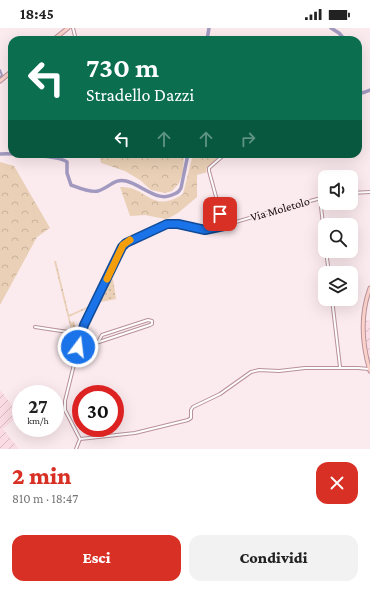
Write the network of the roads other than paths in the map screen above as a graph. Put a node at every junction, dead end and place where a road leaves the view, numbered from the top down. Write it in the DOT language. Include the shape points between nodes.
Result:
graph roads {
  1 [pos="68,28"];
  2 [pos="58,36"];
  3 [pos="8,74"];
  4 [pos="0,81"];
  5 [pos="220,158"];
  6 [pos="370,192"];
  7 [pos="358,193"];
  8 [pos="318,199"];
  9 [pos="224,226"];
  10 [pos="370,288"];
  11 [pos="333,306"];
  12 [pos="35,327"];
  13 [pos="125,327"];
  14 [pos="127,333"];
  15 [pos="81,334"];
  16 [pos="100,338"];
  17 [pos="104,341"];
  18 [pos="98,342"];
  19 [pos="78,347"];
  20 [pos="340,368"];
  21 [pos="370,370"];
  22 [pos="80,439"];
  23 [pos="76,449"];
  1 -- 2 [label="street"];
  3 -- 4 [label="street"];
  5 -- 9 [label="street" via="209,171"];
  6 -- 7 [label="street"];
  8 -- 9 [label="street, Via Moletolo"];
  9 -- 15 [label="street, Via Moletolo" via="205,230 167,224 127,242"];
  10 -- 21 [label="street" via="362,331"];
  11 -- 20 [label="street"];
  12 -- 15 [label="street"];
  13 -- 14 [label="street"];
  13 -- 14 [label="street" via="148,320 152,322"];
  13 -- 16 [label="street"];
  14 -- 17 [label="street"];
  15 -- 19 [label="street, Via Moletolo"];
  16 -- 17 [label="street"];
  16 -- 18 [label="street"];
  17 -- 18 [label="street"];
  18 -- 19 [label="street"];
  19 -- 22 [label="street, Via Moletolo" via="64,407"];
  20 -- 21 [label="street"];
  20 -- 22 [label="street" via="255,370 220,394 193,406 188,420 135,434"];
  22 -- 23 [label="street"];
}
